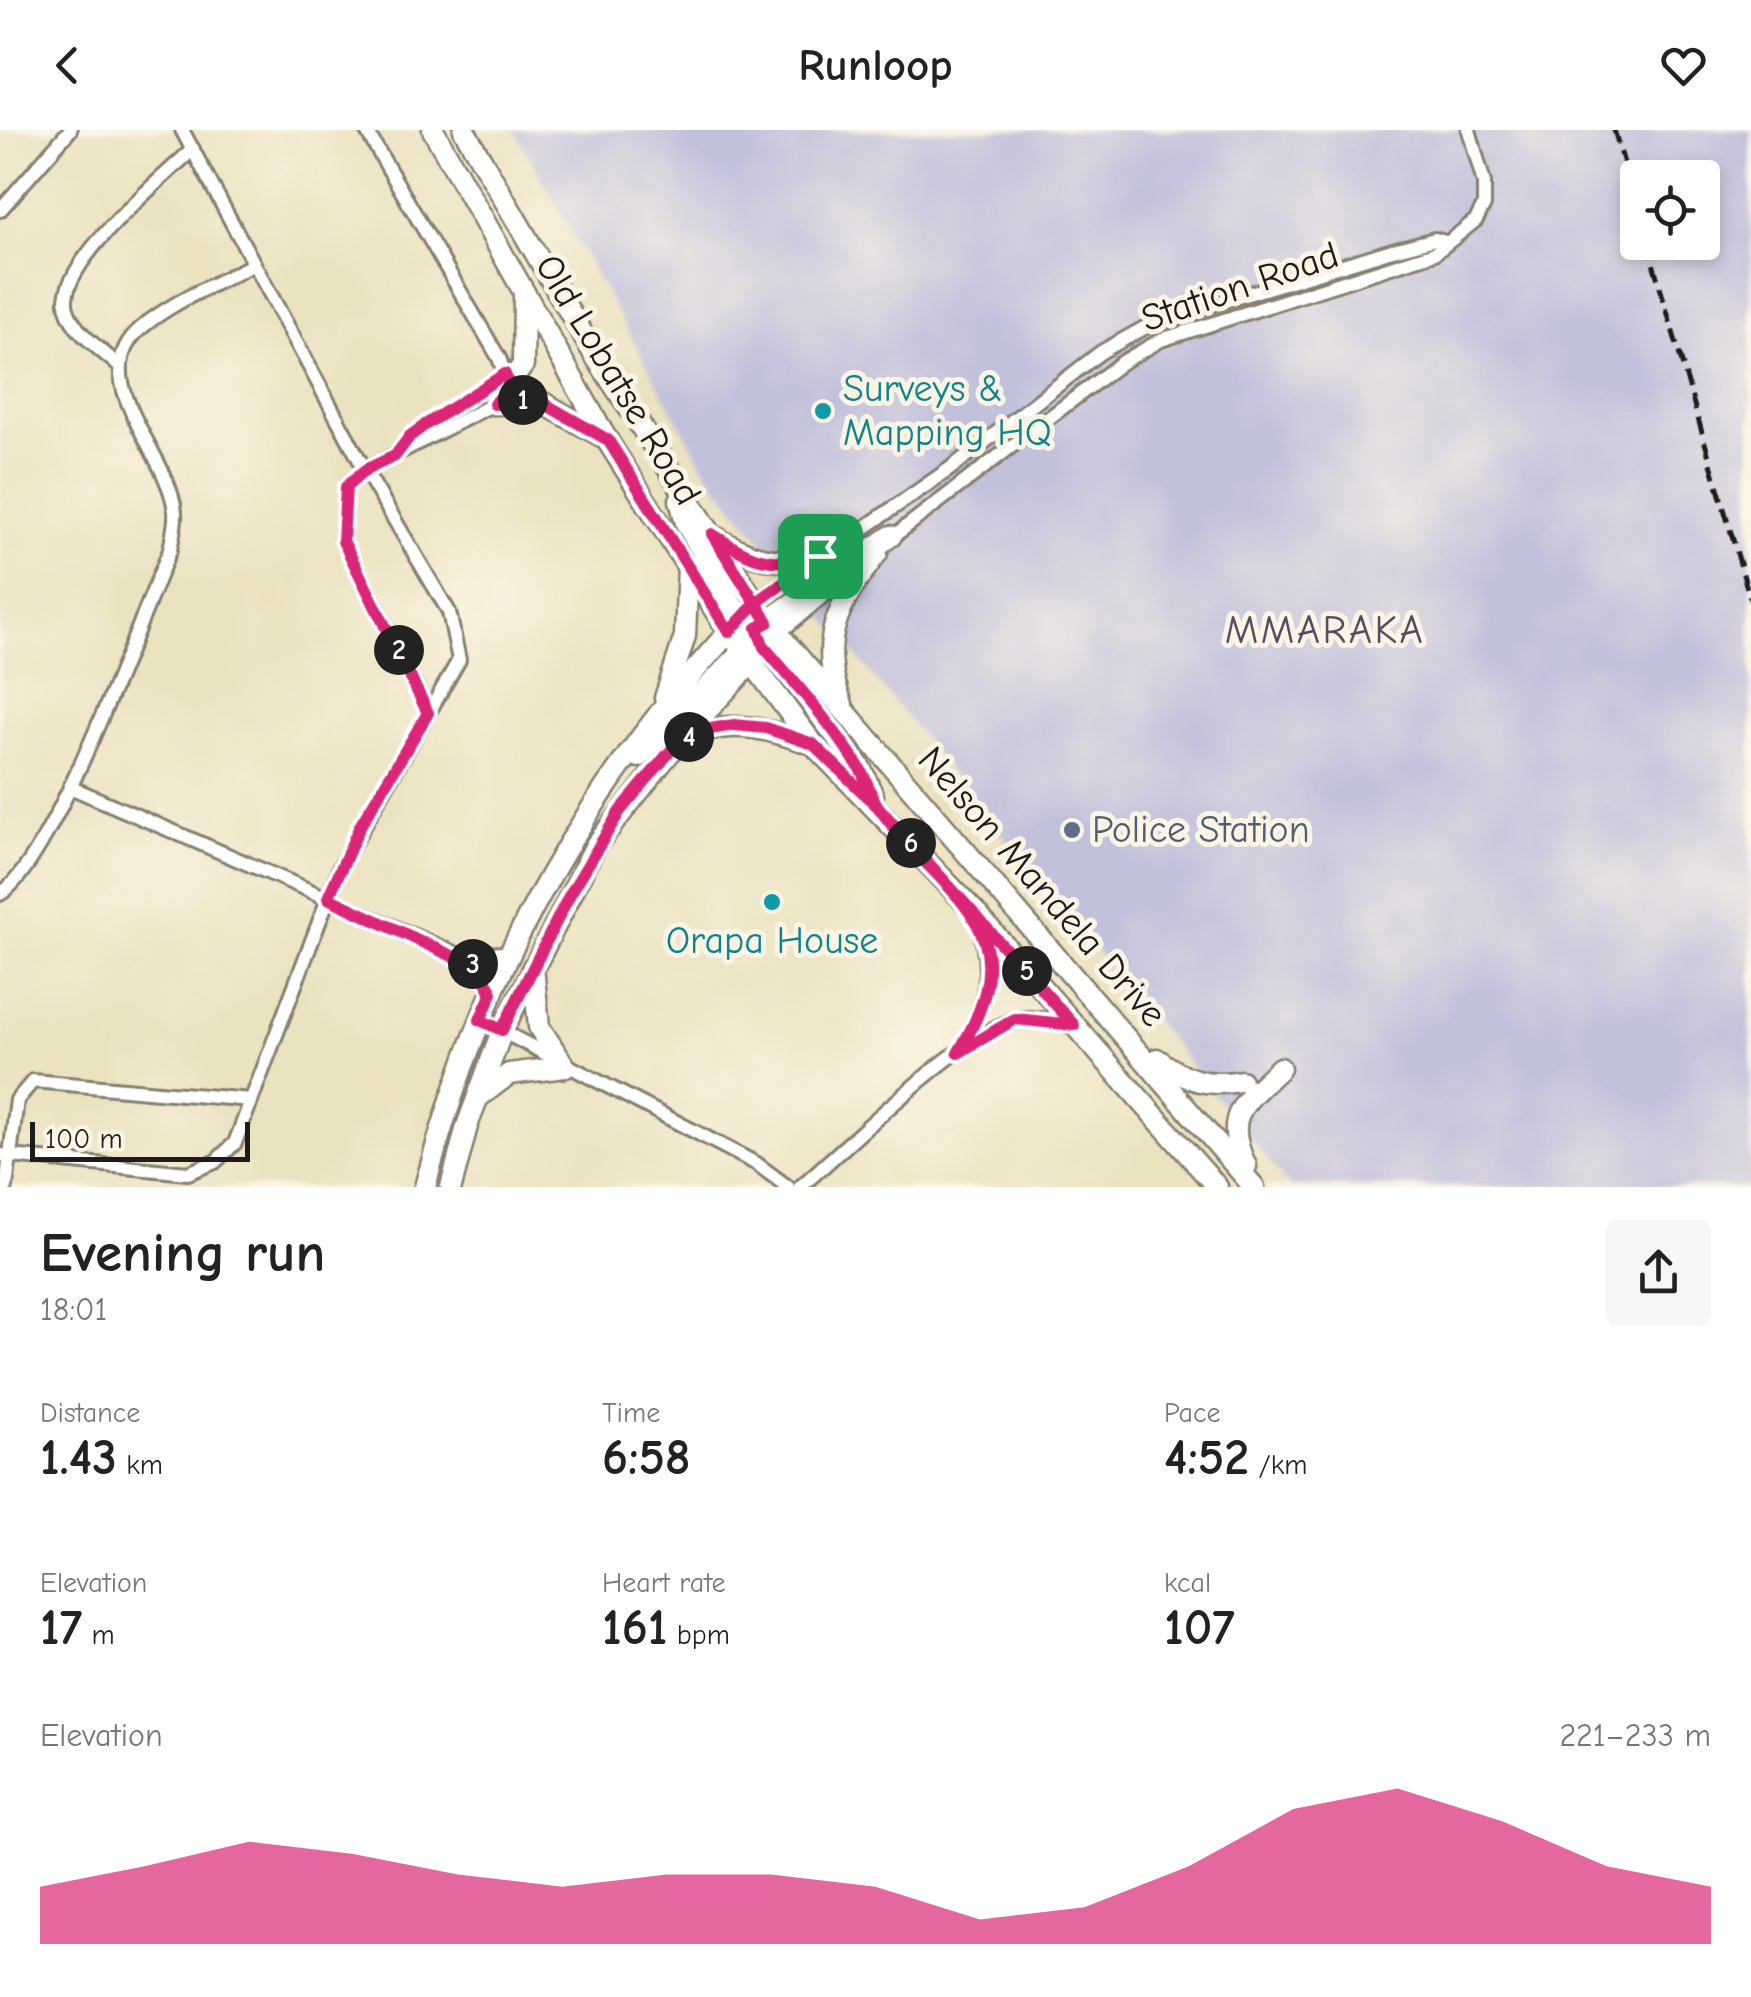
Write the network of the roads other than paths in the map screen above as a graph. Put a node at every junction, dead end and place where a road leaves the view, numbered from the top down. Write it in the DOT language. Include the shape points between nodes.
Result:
graph roads {
  1 [pos="70,130"];
  2 [pos="182,130"];
  3 [pos="366,130"];
  4 [pos="433,130"];
  5 [pos="464,130"];
  6 [pos="1469,130"];
  7 [pos="193,150"];
  8 [pos="0,210"];
  9 [pos="1445,242"];
  10 [pos="254,264"];
  11 [pos="524,292"];
  12 [pos="119,366"];
  13 [pos="507,381"];
  14 [pos="494,404"];
  15 [pos="608,440"];
  16 [pos="395,456"];
  17 [pos="365,470"];
  18 [pos="677,488"];
  19 [pos="712,534"];
  20 [pos="885,544"];
  21 [pos="820,556"];
  22 [pos="688,564"];
  23 [pos="756,603"];
  24 [pos="754,637"];
  25 [pos="428,713"];
  26 [pos="659,713"];
  27 [pos="848,718"];
  28 [pos="678,742"];
  29 [pos="813,744"];
  30 [pos="611,779"];
  31 [pos="70,787"];
  32 [pos="878,807"];
  33 [pos="0,894"];
  34 [pos="328,898"];
  35 [pos="975,912"];
  36 [pos="510,952"];
  37 [pos="454,953"];
  38 [pos="532,965"];
  39 [pos="492,993"];
  40 [pos="480,1020"];
  41 [pos="1074,1025"];
  42 [pos="502,1030"];
  43 [pos="1127,1037"];
  44 [pos="958,1053"];
  45 [pos="565,1067"];
  46 [pos="1280,1068"];
  47 [pos="1241,1081"];
  48 [pos="251,1100"];
  49 [pos="476,1101"];
  50 [pos="4,1155"];
  51 [pos="6,1187"];
  52 [pos="425,1187"];
  53 [pos="452,1187"];
  54 [pos="788,1187"];
  55 [pos="800,1187"];
  56 [pos="1217,1187"];
  57 [pos="1256,1187"];
  1 -- 8 [label="street"];
  2 -- 7 [label="street"];
  3 -- 13 [label="street"];
  4 -- 11 [label="main road, Old Lobatse Road"];
  5 -- 18 [label="main road, Old Lobatse Road"];
  6 -- 9 [label="street" via="1484,205 1476,220"];
  7 -- 10 [label="street"];
  7 -- 12 [label="street" via="111,229 65,289 73,322"];
  9 -- 20 [label="street, Station Road" via="1436,253 1160,340 1120,363"];
  9 -- 21 [label="street, Station Road" via="1389,251 1154,322 1102,352 951,468"];
  10 -- 12 [label="street" via="157,316 136,332"];
  10 -- 17 [label="street"];
  11 -- 13 [label="main road" via="526,350"];
  11 -- 15 [label="main road, Old Lobatse Road"];
  12 -- 31 [label="street" via="118,379 176,513 170,550"];
  13 -- 14 [label="main road"];
  13 -- 16 [label="street" via="410,436"];
  14 -- 15 [label="main road" via="543,403"];
  14 -- 16 [label="street"];
  15 -- 22 [label="main road, Old Lobatse Road"];
  16 -- 17 [label="street"];
  17 -- 25 [label="street" via="346,487 343,541"];
  17 -- 25 [label="street" via="449,612 456,639 459,660"];
  18 -- 19 [label="main road, Old Lobatse Road"];
  18 -- 24 [label="main road" via="686,523"];
  19 -- 21 [label="main road" via="762,562"];
  19 -- 23 [label="main road, Old Lobatse Road"];
  20 -- 24 [label="main road"];
  20 -- 27 [label="main road" via="847,592 832,636 834,682"];
  21 -- 23 [label="street"];
  22 -- 24 [label="main road, Old Lobatse Road"];
  22 -- 26 [label="main road" via="684,636"];
  23 -- 24 [label="main road"];
  24 -- 26 [label="main road"];
  24 -- 27 [label="main road, Nelson Mandela Drive"];
  24 -- 28 [label="main road"];
  24 -- 29 [label="main road, Nelson Mandela Drive"];
  24 -- 30 [label="main road"];
  24 -- 32 [label="main road" via="861,769"];
  25 -- 34 [label="street" via="360,826"];
  26 -- 30 [label="main road"];
  27 -- 43 [label="main road, Nelson Mandela Drive"];
  28 -- 29 [label="main road" via="704,730 748,725"];
  28 -- 38 [label="main road" via="596,846"];
  29 -- 32 [label="main road, Nelson Mandela Drive"];
  30 -- 36 [label="main road" via="550,870"];
  31 -- 33 [label="street" via="26,871"];
  31 -- 34 [label="street"];
  32 -- 35 [label="main road, Nelson Mandela Drive"];
  34 -- 37 [label="street"];
  34 -- 48 [label="street"];
  35 -- 41 [label="main road, Nelson Mandela Drive"];
  35 -- 44 [label="street" via="988,954 988,984 977,1022"];
  36 -- 37 [label="street"];
  36 -- 39 [label="main road"];
  37 -- 39 [label="street" via="480,969"];
  38 -- 42 [label="main road"];
  38 -- 45 [label="main road" via="539,1027"];
  39 -- 40 [label="main road"];
  40 -- 42 [label="street"];
  40 -- 52 [label="main road"];
  41 -- 44 [label="street" via="1015,1019"];
  41 -- 56 [label="main road, Nelson Mandela Drive"];
  42 -- 45 [label="street"];
  42 -- 49 [label="main road"];
  43 -- 47 [label="main road" via="1188,1079"];
  43 -- 57 [label="main road, Nelson Mandela Drive"];
  44 -- 55 [label="street"];
  45 -- 49 [label="main road" via="509,1074"];
  45 -- 54 [label="street" via="757,1164"];
  46 -- 57 [label="main road" via="1236,1119 1237,1146"];
  48 -- 50 [label="street" via="235,1144 216,1162 188,1173"];
  48 -- 50 [label="street" via="32,1081 18,1100"];
  49 -- 53 [label="main road"];
  50 -- 51 [label="street"];
}
